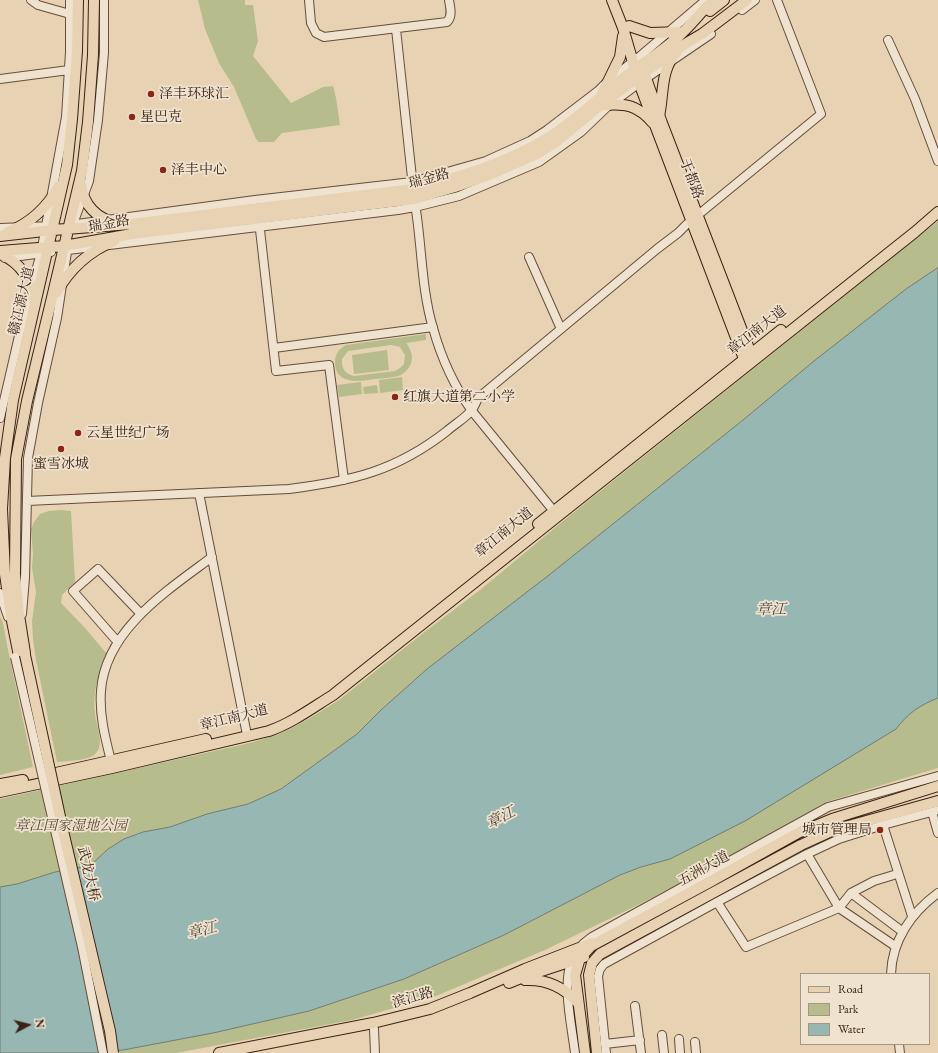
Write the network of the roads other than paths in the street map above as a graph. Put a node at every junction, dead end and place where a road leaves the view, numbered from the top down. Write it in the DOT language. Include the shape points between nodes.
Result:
graph roads {
  1 [pos="31,0"];
  2 [pos="70,0"];
  3 [pos="78,0"];
  4 [pos="94,0"];
  5 [pos="104,0"];
  6 [pos="309,0"];
  7 [pos="449,0"];
  8 [pos="612,0"];
  9 [pos="619,0"];
  10 [pos="706,0"];
  11 [pos="714,0"];
  12 [pos="724,0"];
  13 [pos="737,0"];
  14 [pos="747,0"];
  15 [pos="755,0"];
  16 [pos="777,0"];
  17 [pos="70,14"];
  18 [pos="626,27"];
  19 [pos="396,29"];
  20 [pos="668,33"];
  21 [pos="682,33"];
  22 [pos="888,40"];
  23 [pos="685,44"];
  24 [pos="671,61"];
  25 [pos="69,70"];
  26 [pos="639,71"];
  27 [pos="0,79"];
  28 [pos="607,82"];
  29 [pos="604,102"];
  30 [pos="657,120"];
  31 [pos="938,161"];
  32 [pos="66,168"];
  33 [pos="82,169"];
  34 [pos="414,194"];
  35 [pos="83,195"];
  36 [pos="51,200"];
  37 [pos="938,206"];
  38 [pos="938,212"];
  39 [pos="695,218"];
  40 [pos="107,220"];
  41 [pos="259,222"];
  42 [pos="71,226"];
  43 [pos="20,227"];
  44 [pos="0,228"];
  45 [pos="49,228"];
  46 [pos="131,229"];
  47 [pos="0,235"];
  48 [pos="105,246"];
  49 [pos="66,248"];
  50 [pos="45,250"];
  51 [pos="2,255"];
  52 [pos="529,257"];
  53 [pos="62,283"];
  54 [pos="32,287"];
  55 [pos="51,302"];
  56 [pos="34,309"];
  57 [pos="433,327"];
  58 [pos="561,329"];
  59 [pos="274,348"];
  60 [pos="749,360"];
  61 [pos="472,411"];
  62 [pos="0,418"];
  63 [pos="344,480"];
  64 [pos="199,493"];
  65 [pos="26,501"];
  66 [pos="556,514"];
  67 [pos="212,557"];
  68 [pos="0,593"];
  69 [pos="141,614"];
  70 [pos="120,639"];
  71 [pos="22,656"];
  72 [pos="246,730"];
  73 [pos="111,765"];
  74 [pos="938,776"];
  75 [pos="36,781"];
  76 [pos="0,784"];
  77 [pos="938,786"];
  78 [pos="0,792"];
  79 [pos="938,801"];
  80 [pos="935,811"];
  81 [pos="883,825"];
  82 [pos="938,833"];
  83 [pos="807,854"];
  84 [pos="898,874"];
  85 [pos="938,892"];
  86 [pos="851,893"];
  87 [pos="717,902"];
  88 [pos="839,908"];
  89 [pos="912,916"];
  90 [pos="903,932"];
  91 [pos="895,946"];
  92 [pos="579,956"];
  93 [pos="891,973"];
  94 [pos="593,978"];
  95 [pos="511,982"];
  96 [pos="568,993"];
  97 [pos="578,1003"];
  98 [pos="635,1006"];
  99 [pos="374,1028"];
  100 [pos="662,1035"];
  101 [pos="679,1039"];
  102 [pos="640,1040"];
  103 [pos="695,1042"];
  104 [pos="605,1044"];
  105 [pos="103,1053"];
  106 [pos="107,1053"];
  107 [pos="113,1053"];
  108 [pos="116,1053"];
  109 [pos="219,1053"];
  110 [pos="247,1053"];
  111 [pos="375,1053"];
  112 [pos="575,1053"];
  113 [pos="585,1053"];
  114 [pos="597,1053"];
  115 [pos="606,1053"];
  116 [pos="641,1053"];
  117 [pos="664,1053"];
  118 [pos="680,1053"];
  119 [pos="696,1053"];
  1 -- 17 [label="street"];
  2 -- 17 [label="street"];
  3 -- 32 [label="main road, 赣江源大道" via="77,59"];
  4 -- 33 [label="main road, 赣江源大道" via="93,55"];
  5 -- 35 [label="street" via="104,53 98,120 89,181"];
  6 -- 19 [label="street" via="311,23 316,34 324,37"];
  7 -- 19 [label="street" via="451,15 447,22"];
  8 -- 18 [label="main road, 于都路"];
  9 -- 18 [label="main road, 于都路"];
  10 -- 20 [label="street"];
  11 -- 21 [label="main road, 瑞金路"];
  12 -- 21 [label="main road"];
  13 -- 23 [label="main road"];
  14 -- 23 [label="main road, 瑞金路"];
  15 -- 24 [label="street"];
  16 -- 39 [label="street" via="821,114"];
  17 -- 25 [label="street"];
  18 -- 20 [label="main road" via="650,33"];
  18 -- 26 [label="main road, 于都路"];
  18 -- 28 [label="main road" via="620,58"];
  19 -- 34 [label="street"];
  20 -- 21 [label="main road"];
  20 -- 26 [label="street"];
  21 -- 26 [label="main road, 瑞金路"];
  22 -- 31 [label="street" via="915,99"];
  23 -- 24 [label="main road"];
  23 -- 26 [label="main road, 瑞金路"];
  24 -- 26 [label="street"];
  24 -- 30 [label="main road" via="664,76 662,106"];
  25 -- 27 [label="street"];
  25 -- 36 [label="street" via="66,117"];
  26 -- 28 [label="street"];
  26 -- 29 [label="main road, 瑞金路"];
  26 -- 30 [label="main road, 于都路"];
  28 -- 29 [label="main road"];
  28 -- 34 [label="street" via="596,93 530,141"];
  29 -- 30 [label="main road" via="623,104"];
  29 -- 34 [label="main road, 瑞金路" via="555,143 537,154 455,187"];
  30 -- 39 [label="main road, 于都路"];
  32 -- 33 [label="main road"];
  32 -- 36 [label="main road"];
  32 -- 45 [label="main road, 赣江源大道"];
  33 -- 35 [label="main road" via="80,181"];
  33 -- 42 [label="main road, 赣江源大道"];
  34 -- 40 [label="street" via="255,200"];
  34 -- 41 [label="main road, 瑞金路"];
  34 -- 46 [label="main road, 瑞金路"];
  34 -- 57 [label="street" via="427,300"];
  35 -- 40 [label="main road" via="92,210"];
  35 -- 42 [label="street"];
  36 -- 43 [label="main road" via="37,215"];
  36 -- 45 [label="street"];
  37 -- 60 [label="main road, 章江南大道"];
  38 -- 60 [label="main road, 章江南大道"];
  39 -- 58 [label="street"];
  39 -- 60 [label="main road, 于都路"];
  40 -- 42 [label="street"];
  40 -- 46 [label="main road"];
  41 -- 46 [label="main road, 瑞金路"];
  41 -- 48 [label="street"];
  41 -- 59 [label="street"];
  42 -- 45 [label="main road, 瑞金路"];
  42 -- 46 [label="main road, 瑞金路"];
  42 -- 49 [label="main road, 赣江源大道"];
  43 -- 44 [label="street"];
  43 -- 45 [label="street"];
  43 -- 47 [label="main road"];
  45 -- 47 [label="main road, 瑞金路"];
  45 -- 50 [label="main road, 赣江源大道"];
  46 -- 48 [label="main road"];
  46 -- 49 [label="main road, 瑞金路"];
  48 -- 49 [label="street"];
  48 -- 53 [label="main road" via="79,264"];
  49 -- 50 [label="main road, 瑞金路"];
  49 -- 53 [label="street"];
  49 -- 55 [label="main road, 赣江源大道"];
  50 -- 51 [label="main road, 瑞金路"];
  50 -- 54 [label="street"];
  50 -- 56 [label="main road, 赣江源大道"];
  51 -- 54 [label="main road" via="23,272"];
  52 -- 58 [label="street"];
  53 -- 55 [label="main road"];
  53 -- 65 [label="street" via="28,458"];
  54 -- 56 [label="main road"];
  54 -- 62 [label="street"];
  55 -- 71 [label="main road, 赣江源大道" via="16,459 15,574"];
  56 -- 71 [label="main road, 赣江源大道" via="13,400 5,458 2,508 10,616"];
  57 -- 59 [label="street"];
  57 -- 61 [label="street" via="449,372"];
  58 -- 61 [label="street" via="478,398"];
  59 -- 63 [label="street" via="276,371 329,365"];
  60 -- 66 [label="main road, 章江南大道"];
  61 -- 63 [label="street" via="433,442 404,460 381,470"];
  61 -- 66 [label="street"];
  63 -- 64 [label="street" via="289,488"];
  64 -- 65 [label="street"];
  64 -- 67 [label="street"];
  65 -- 71 [label="street"];
  66 -- 72 [label="main road, 章江南大道" via="330,690 278,721"];
  66 -- 73 [label="main road, 章江南大道" via="333,695 301,716 269,731"];
  67 -- 69 [label="street"];
  67 -- 72 [label="street"];
  68 -- 71 [label="street"];
  69 -- 70 [label="street"];
  69 -- 70 [label="street" via="98,569 73,591 115,639"];
  70 -- 73 [label="street" via="107,665 101,689 104,732"];
  71 -- 105 [label="street, bridge"];
  71 -- 106 [label="main road, 武龙大桥, bridge"];
  71 -- 107 [label="main road, 武龙大桥, bridge"];
  71 -- 108 [label="street, bridge"];
  72 -- 73 [label="main road, 章江南大道"];
  73 -- 75 [label="main road, 章江南大道"];
  74 -- 92 [label="street" via="828,807 592,937"];
  75 -- 76 [label="main road"];
  75 -- 78 [label="main road"];
  77 -- 92 [label="main road, 五洲大道" via="832,819 798,833 604,938"];
  79 -- 92 [label="main road, 五洲大道" via="834,830 801,845 600,954"];
  80 -- 81 [label="street"];
  80 -- 82 [label="street"];
  81 -- 83 [label="street" via="839,839"];
  81 -- 84 [label="street"];
  83 -- 87 [label="street"];
  83 -- 88 [label="street"];
  84 -- 86 [label="street" via="874,881"];
  84 -- 89 [label="street"];
  85 -- 89 [label="street"];
  86 -- 88 [label="street"];
  86 -- 90 [label="street"];
  87 -- 88 [label="street" via="746,947"];
  87 -- 94 [label="street" via="604,964"];
  88 -- 91 [label="street"];
  89 -- 90 [label="street"];
  90 -- 91 [label="street"];
  91 -- 93 [label="street"];
  92 -- 94 [label="main road"];
  92 -- 95 [label="main road, 滨江路"];
  92 -- 96 [label="street" via="567,979"];
  92 -- 97 [label="main road" via="575,975"];
  92 -- 109 [label="main road, 滨江路" via="555,957 430,1008 373,1023"];
  94 -- 104 [label="street"];
  94 -- 114 [label="main road"];
  95 -- 96 [label="main road" via="540,980 554,984"];
  95 -- 99 [label="main road, 滨江路" via="431,1014"];
  96 -- 97 [label="main road"];
  96 -- 112 [label="street"];
  97 -- 113 [label="main road"];
  98 -- 102 [label="street"];
  99 -- 110 [label="main road, 滨江路"];
  99 -- 111 [label="street"];
  100 -- 117 [label="street"];
  101 -- 118 [label="street"];
  102 -- 104 [label="street"];
  102 -- 116 [label="street"];
  103 -- 119 [label="street"];
  104 -- 115 [label="street"];
}
